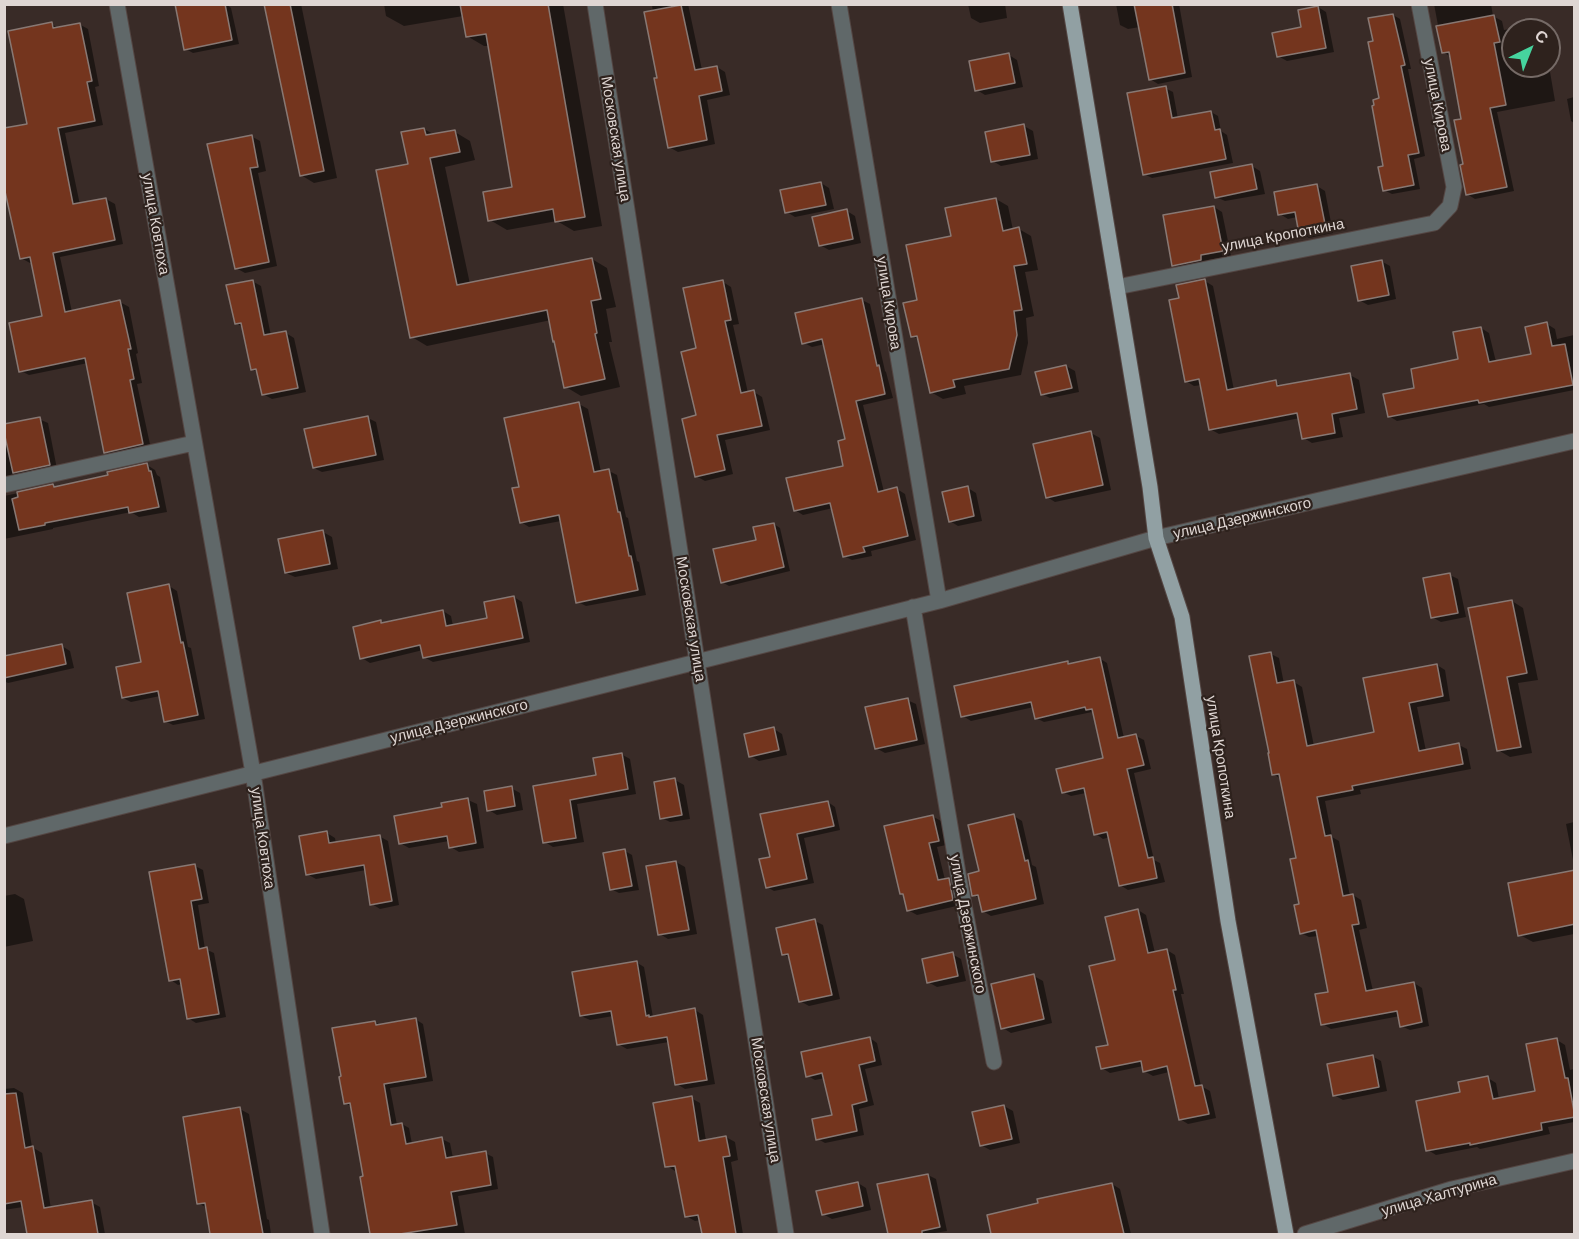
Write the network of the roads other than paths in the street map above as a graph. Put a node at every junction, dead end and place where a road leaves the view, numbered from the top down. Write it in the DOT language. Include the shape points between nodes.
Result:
graph roads {
  1 [pos="117,4"];
  2 [pos="595,4"];
  3 [pos="839,4"];
  4 [pos="1070,4"];
  5 [pos="1419,4"];
  6 [pos="1450,206"];
  7 [pos="1117,287"];
  8 [pos="1575,441"];
  9 [pos="194,443"];
  10 [pos="4,485"];
  11 [pos="1156,538"];
  12 [pos="939,601"];
  13 [pos="913,607"];
  14 [pos="698,661"];
  15 [pos="254,773"];
  16 [pos="4,836"];
  17 [pos="994,1062"];
  18 [pos="1575,1161"];
  19 [pos="322,1234"];
  20 [pos="786,1234"];
  21 [pos="1286,1234"];
  22 [pos="1305,1234"];
  1 -- 9 [label="street, улица Ковтюха"];
  2 -- 14 [label="street, Московская улица"];
  3 -- 12 [label="street, улица Кирова"];
  4 -- 7 [label="main road, улица Кропоткина"];
  5 -- 6 [label="street, улица Кирова" via="1454,187"];
  6 -- 7 [label="street, улица Кропоткина" via="1434,223"];
  7 -- 11 [label="main road, улица Кропоткина"];
  8 -- 11 [label="street, улица Дзержинского"];
  9 -- 10 [label="street"];
  9 -- 15 [label="street, улица Ковтюха"];
  11 -- 12 [label="street, улица Дзержинского"];
  11 -- 21 [label="main road, улица Кропоткина" via="1182,617 1228,921"];
  12 -- 13 [label="street, улица Дзержинского"];
  13 -- 14 [label="street, улица Дзержинского"];
  13 -- 17 [label="street, улица Дзержинского"];
  14 -- 15 [label="street, улица Дзержинского"];
  14 -- 20 [label="street, Московская улица"];
  15 -- 16 [label="street, улица Дзержинского"];
  15 -- 19 [label="street, улица Ковтюха"];
  18 -- 22 [label="street, улица Халтурина" via="1452,1189"];
}
